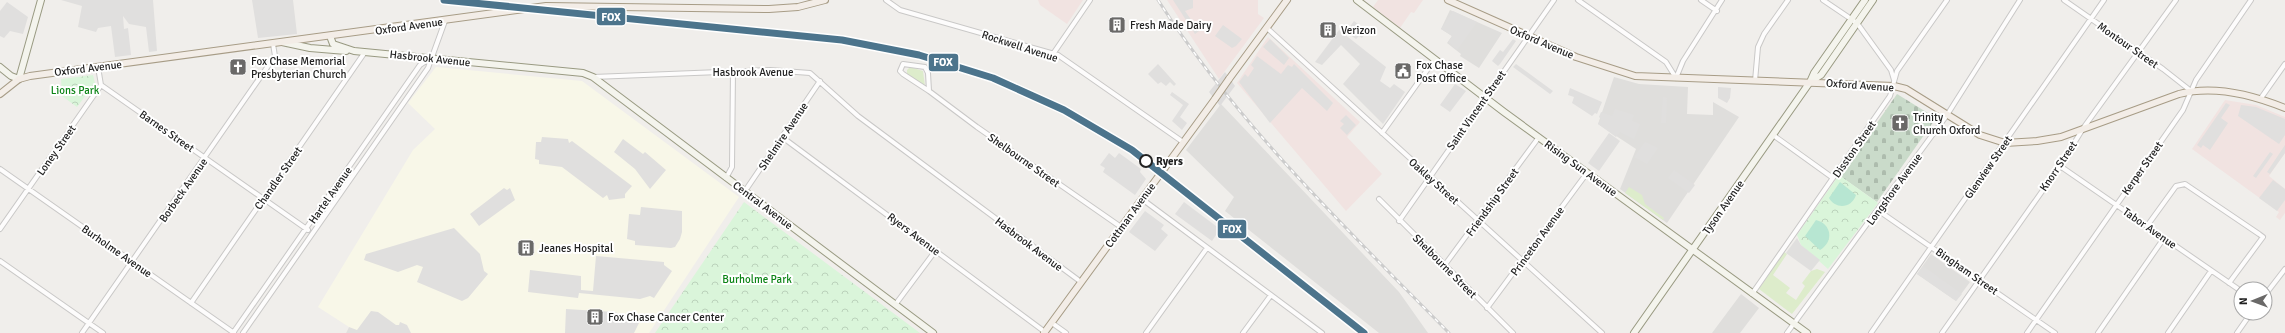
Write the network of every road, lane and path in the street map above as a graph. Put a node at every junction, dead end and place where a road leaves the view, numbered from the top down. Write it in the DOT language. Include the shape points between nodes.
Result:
graph roads {
  1 [pos="40,0"];
  2 [pos="825,0"];
  3 [pos="886,0"];
  4 [pos="1090,0"];
  5 [pos="1287,0"];
  6 [pos="1357,0"];
  7 [pos="1448,0"];
  8 [pos="1554,0"];
  9 [pos="1578,0"];
  10 [pos="1701,0"];
  11 [pos="1722,0"];
  12 [pos="1788,0"];
  13 [pos="1823,0"];
  14 [pos="1865,0"];
  15 [pos="1873,0"];
  16 [pos="1946,0"];
  17 [pos="2020,0"];
  18 [pos="2064,0"];
  19 [pos="2104,0"];
  20 [pos="2176,0"];
  21 [pos="2251,0"];
  22 [pos="1717,11"];
  23 [pos="1852,19"];
  24 [pos="2091,19"];
  25 [pos="445,21"];
  26 [pos="1857,23"];
  27 [pos="1266,28"];
  28 [pos="330,36"];
  29 [pos="1528,36"];
  30 [pos="282,42"];
  31 [pos="273,44"];
  32 [pos="354,51"];
  33 [pos="365,52"];
  34 [pos="2139,52"];
  35 [pos="1053,54"];
  36 [pos="429,59"];
  37 [pos="1435,59"];
  38 [pos="2285,64"];
  39 [pos="0,67"];
  40 [pos="98,67"];
  41 [pos="733,71"];
  42 [pos="593,77"];
  43 [pos="1676,78"];
  44 [pos="19,79"];
  45 [pos="820,81"];
  46 [pos="1755,81"];
  47 [pos="1810,82"];
  48 [pos="101,85"];
  49 [pos="1894,86"];
  50 [pos="929,91"];
  51 [pos="2191,91"];
  52 [pos="0,94"];
  53 [pos="1485,98"];
  54 [pos="2261,98"];
  55 [pos="2285,108"];
  56 [pos="1947,115"];
  57 [pos="2084,127"];
  58 [pos="1382,133"];
  59 [pos="1773,135"];
  60 [pos="782,137"];
  61 [pos="1539,137"];
  62 [pos="1183,142"];
  63 [pos="2004,143"];
  64 [pos="205,158"];
  65 [pos="2060,166"];
  66 [pos="0,169"];
  67 [pos="1587,173"];
  68 [pos="1429,177"];
  69 [pos="726,178"];
  70 [pos="1834,178"];
  71 [pos="28,189"];
  72 [pos="746,191"];
  73 [pos="264,199"];
  74 [pos="1142,199"];
  75 [pos="1379,199"];
  76 [pos="2117,205"];
  77 [pos="1879,211"];
  78 [pos="1400,221"];
  79 [pos="1478,221"];
  80 [pos="2147,226"];
  81 [pos="1121,227"];
  82 [pos="306,228"];
  83 [pos="0,229"];
  84 [pos="312,232"];
  85 [pos="2164,238"];
  86 [pos="1932,246"];
  87 [pos="1207,248"];
  88 [pos="936,250"];
  89 [pos="1693,250"];
  90 [pos="0,261"];
  91 [pos="1522,261"];
  92 [pos="133,262"];
  93 [pos="1444,266"];
  94 [pos="2285,269"];
  95 [pos="2210,271"];
  96 [pos="1979,280"];
  97 [pos="1081,282"];
  98 [pos="2229,283"];
  99 [pos="2273,285"];
  100 [pos="2233,286"];
  101 [pos="1752,294"];
  102 [pos="1270,295"];
  103 [pos="191,303"];
  104 [pos="895,305"];
  105 [pos="1487,308"];
  106 [pos="2036,320"];
  107 [pos="2245,321"];
  108 [pos="88,323"];
  109 [pos="1052,323"];
  110 [pos="1794,324"];
  111 [pos="82,333"];
  112 [pos="103,333"];
  113 [pos="233,333"];
  114 [pos="243,333"];
  115 [pos="934,333"];
  116 [pos="1044,333"];
  117 [pos="1066,333"];
  118 [pos="1146,333"];
  119 [pos="1243,333"];
  120 [pos="1322,333"];
  121 [pos="1513,333"];
  122 [pos="1602,333"];
  123 [pos="1634,333"];
  124 [pos="1787,333"];
  125 [pos="1807,333"];
  126 [pos="1871,333"];
  127 [pos="1942,333"];
  128 [pos="2027,333"];
  129 [pos="2055,333"];
  130 [pos="2098,333"];
  131 [pos="2168,333"];
  132 [pos="2237,333"];
  1 -- 44 [label="main road"];
  2 -- 25 [label="main road, Oxford Avenue" via="769,9 546,6"];
  3 -- 35 [label="street, Rockwell Avenue" via="900,10"];
  4 -- 35 [label="street"];
  5 -- 27 [label="main road, Cottman Avenue"];
  6 -- 37 [label="main road, Rising Sun Avenue"];
  7 -- 29 [label="main road, Oxford Avenue"];
  8 -- 29 [label="street, Saint Vincent Street"];
  9 -- 43 [label="street" via="1666,62"];
  10 -- 22 [label="street"];
  11 -- 22 [label="street"];
  12 -- 46 [label="street" via="1758,47"];
  13 -- 23 [label="street"];
  14 -- 23 [label="main road, Tyson Avenue"];
  15 -- 26 [label="main road, Tyson Avenue"];
  16 -- 49 [label="street, Disston Street" via="1897,71"];
  17 -- 56 [label="street, Longshore Avenue"];
  18 -- 24 [label="street, Montour Street"];
  19 -- 24 [label="street, Glenview Street"];
  20 -- 34 [label="street, Knorr Street"];
  21 -- 51 [label="street, Kerper Street"];
  22 -- 43 [label="street" via="1683,61"];
  23 -- 26 [label="street"];
  23 -- 47 [label="main road, Tyson Avenue"];
  24 -- 34 [label="street, Montour Street"];
  24 -- 63 [label="street, Glenview Street"];
  25 -- 28 [label="main road, Oxford Avenue"];
  25 -- 36 [label="street, Hartel Avenue"];
  26 -- 47 [label="main road, Tyson Avenue" via="1821,75"];
  26 -- 49 [label="street" via="1894,75"];
  27 -- 58 [label="street, Oakley Street"];
  27 -- 62 [label="main road, Cottman Avenue, bridge"];
  28 -- 30 [label="main road, Oxford Avenue"];
  28 -- 32 [label="main road, Hasbrook Avenue" via="334,45"];
  29 -- 43 [label="main road, Oxford Avenue" via="1576,57 1635,76"];
  29 -- 53 [label="street, Saint Vincent Street"];
  30 -- 31 [label="main road, Oxford Avenue"];
  30 -- 32 [label="main road, Hasbrook Avenue" via="337,51"];
  31 -- 40 [label="main road, Oxford Avenue"];
  31 -- 64 [label="street, Borbeck Avenue" via="275,56"];
  32 -- 33 [label="main road, Hasbrook Avenue"];
  33 -- 36 [label="main road, Hasbrook Avenue"];
  33 -- 73 [label="street, Chandler Street"];
  34 -- 51 [label="street, Montour Street"];
  34 -- 57 [label="street, Knorr Street"];
  35 -- 62 [label="street, Rockwell Avenue"];
  36 -- 42 [label="main road, Hasbrook Avenue" via="583,73"];
  36 -- 82 [label="street, Hartel Avenue" via="420,65"];
  36 -- 84 [label="street, Hartel Avenue" via="428,68"];
  37 -- 53 [label="main road, Rising Sun Avenue"];
  37 -- 58 [label="street"];
  38 -- 54 [label="street"];
  39 -- 44 [label="main road"];
  40 -- 44 [label="main road, Oxford Avenue"];
  40 -- 48 [label="street"];
  41 -- 42 [label="street, Hasbrook Avenue"];
  41 -- 45 [label="street, Hasbrook Avenue" via="797,71 810,73"];
  41 -- 69 [label="street" via="732,167"];
  42 -- 69 [label="main road, Central Avenue"];
  43 -- 46 [label="main road, Oxford Avenue"];
  44 -- 52 [label="main road, Oxford Avenue"];
  45 -- 60 [label="street, Shelmire Avenue"];
  45 -- 97 [label="street, Hasbrook Avenue" via="858,116"];
  46 -- 47 [label="main road, Oxford Avenue"];
  47 -- 49 [label="main road, Oxford Avenue"];
  47 -- 59 [label="main road, Tyson Avenue"];
  48 -- 64 [label="street, Barnes Street"];
  48 -- 71 [label="street, Loney Street"];
  49 -- 56 [label="main road, Oxford Avenue" via="1906,89"];
  49 -- 70 [label="street, Disston Street" via="1882,109"];
  50 -- 50 [label="street, Shelbourne Street" via="925,67 903,64 900,71 902,74"];
  50 -- 81 [label="street, Shelbourne Street" via="976,127"];
  51 -- 54 [label="main road, Oxford Avenue" via="2206,90"];
  51 -- 57 [label="main road, Oxford Avenue"];
  51 -- 76 [label="street, Kerper Street" via="2183,110"];
  53 -- 61 [label="main road, Rising Sun Avenue"];
  53 -- 68 [label="street, Saint Vincent Street"];
  54 -- 55 [label="main road, Oxford Avenue"];
  56 -- 63 [label="main road, Oxford Avenue" via="1988,139"];
  56 -- 77 [label="street, Longshore Avenue"];
  57 -- 63 [label="main road, Oxford Avenue" via="2049,140"];
  57 -- 65 [label="street, Knorr Street"];
  58 -- 68 [label="street, Oakley Street"];
  59 -- 70 [label="street"];
  59 -- 89 [label="main road, Tyson Avenue"];
  60 -- 72 [label="street, Shelmire Avenue"];
  60 -- 88 [label="street, Ryers Avenue"];
  61 -- 67 [label="main road, Rising Sun Avenue"];
  61 -- 79 [label="street, Friendship Street"];
  62 -- 74 [label="main road, Cottman Avenue"];
  63 -- 86 [label="street, Glenview Street"];
  64 -- 73 [label="street, Barnes Street"];
  64 -- 92 [label="street, Borbeck Avenue"];
  65 -- 76 [label="street, Tabor Avenue"];
  65 -- 96 [label="street, Knorr Street"];
  66 -- 71 [label="street, Burholme Avenue"];
  67 -- 89 [label="main road, Rising Sun Avenue"];
  67 -- 91 [label="street, Princeton Avenue"];
  68 -- 78 [label="street, Saint Vincent Street"];
  68 -- 79 [label="street, Oakley Street"];
  69 -- 72 [label="main road, Central Avenue"];
  70 -- 101 [label="street, Disston Street"];
  71 -- 83 [label="street, Loney Street"];
  71 -- 92 [label="street, Burholme Avenue"];
  72 -- 104 [label="main road, Central Avenue"];
  73 -- 82 [label="street, Barnes Street"];
  73 -- 103 [label="street, Chandler Street"];
  74 -- 81 [label="main road, Cottman Avenue"];
  74 -- 87 [label="street"];
  75 -- 78 [label="street, Shelbourne Street"];
  76 -- 80 [label="street, Tabor Avenue"];
  76 -- 106 [label="street, Kerper Street"];
  77 -- 86 [label="street, Bingham Street"];
  77 -- 110 [label="street, Longshore Avenue"];
  78 -- 93 [label="street, Shelbourne Street"];
  79 -- 91 [label="street, Oakley Street"];
  79 -- 93 [label="street, Friendship Street"];
  80 -- 85 [label="street, Tabor Avenue"];
  80 -- 98 [label="street" via="2174,188 2182,183 2263,237"];
  81 -- 97 [label="main road, Cottman Avenue"];
  82 -- 84 [label="street, Barnes Street"];
  82 -- 113 [label="street, Hartel Avenue"];
  84 -- 114 [label="street, Hartel Avenue"];
  85 -- 95 [label="street, Tabor Avenue"];
  85 -- 130 [label="street"];
  86 -- 96 [label="street, Bingham Street"];
  86 -- 126 [label="street, Glenview Street"];
  87 -- 102 [label="street"];
  87 -- 118 [label="street"];
  88 -- 104 [label="street"];
  88 -- 116 [label="street, Ryers Avenue"];
  89 -- 101 [label="main road, Rising Sun Avenue"];
  89 -- 123 [label="main road, Tyson Avenue"];
  90 -- 108 [label="street"];
  91 -- 105 [label="street, Princeton Avenue"];
  91 -- 122 [label="street, Oakley Street"];
  92 -- 103 [label="street, Burholme Avenue"];
  92 -- 108 [label="street, Borbeck Avenue"];
  93 -- 105 [label="street, Shelbourne Street"];
  94 -- 99 [label="street"];
  95 -- 98 [label="street, Tabor Avenue"];
  95 -- 131 [label="street"];
  96 -- 106 [label="street, Bingham Street"];
  96 -- 127 [label="street, Knorr Street"];
  97 -- 109 [label="main road, Cottman Avenue"];
  98 -- 100 [label="street, Tabor Avenue"];
  101 -- 110 [label="main road, Rising Sun Avenue"];
  102 -- 119 [label="street"];
  102 -- 120 [label="street"];
  103 -- 113 [label="street, Burholme Avenue"];
  104 -- 115 [label="main road, Central Avenue"];
  105 -- 121 [label="street, Shelbourne Street"];
  106 -- 128 [label="street, Kerper Street"];
  106 -- 129 [label="street, Bingham Street"];
  107 -- 132 [label="street"];
  108 -- 111 [label="street, Borbeck Avenue"];
  108 -- 112 [label="street"];
  109 -- 116 [label="main road, Cottman Avenue"];
  109 -- 117 [label="street"];
  110 -- 124 [label="street, Longshore Avenue"];
  110 -- 125 [label="main road, Rising Sun Avenue"];
}
